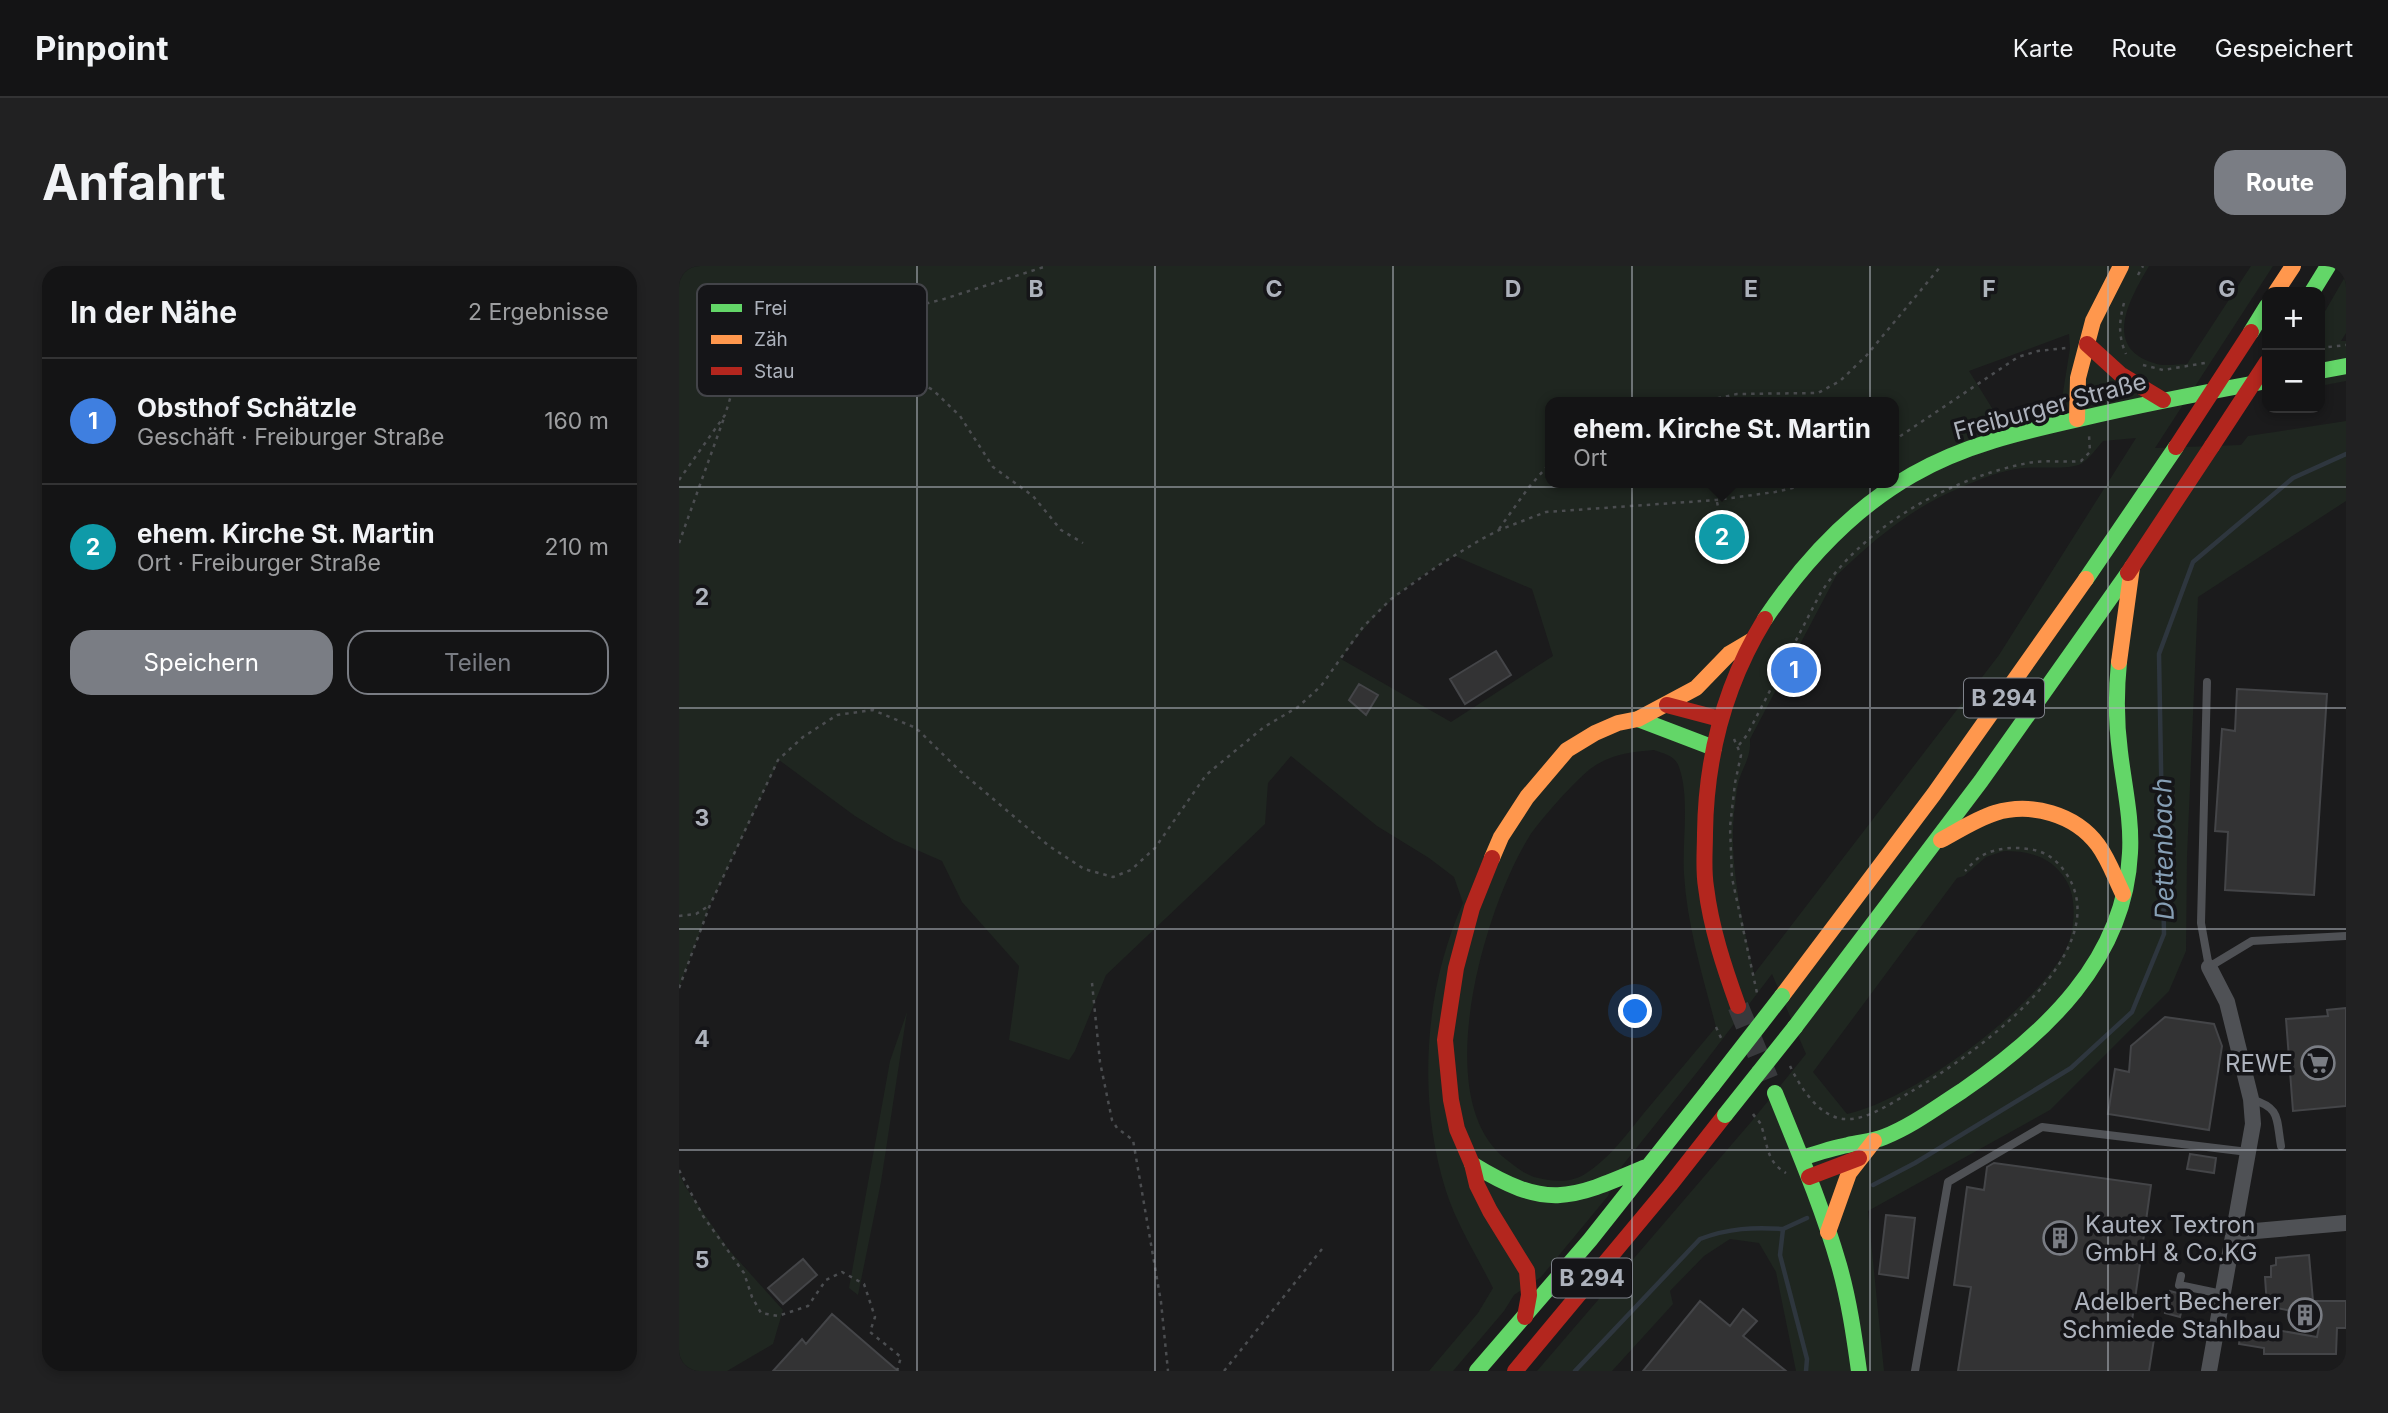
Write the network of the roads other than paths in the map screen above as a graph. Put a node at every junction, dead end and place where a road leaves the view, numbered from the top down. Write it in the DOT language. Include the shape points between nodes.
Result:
graph roads {
  1 [pos="2121,266"];
  2 [pos="2293,266"];
  3 [pos="2328,266"];
  4 [pos="2279,287"];
  5 [pos="2315,287"];
  6 [pos="2262,314"];
  7 [pos="2085,351"];
  8 [pos="2346,366"];
  9 [pos="2325,370"];
  10 [pos="2260,382"];
  11 [pos="2163,400"];
  12 [pos="2086,417"];
  13 [pos="1899,484"];
  14 [pos="1893,488"];
  15 [pos="2132,567"];
  16 [pos="1751,641"];
  17 [pos="2207,682"];
  18 [pos="1667,705"];
  19 [pos="1638,719"];
  20 [pos="1720,719"];
  21 [pos="1714,748"];
  22 [pos="1935,842"];
  23 [pos="2123,894"];
  24 [pos="2346,936"];
  25 [pos="2209,967"];
  26 [pos="1738,1006"];
  27 [pos="1775,1093"];
  28 [pos="2251,1099"];
  29 [pos="1874,1141"];
  30 [pos="2281,1146"];
  31 [pos="2248,1152"];
  32 [pos="1802,1158"];
  33 [pos="1859,1158"];
  34 [pos="1472,1164"];
  35 [pos="1646,1167"];
  36 [pos="1809,1177"];
  37 [pos="2346,1223"];
  38 [pos="1828,1231"];
  39 [pos="2233,1233"];
  40 [pos="2181,1276"];
  41 [pos="2222,1294"];
  42 [pos="1525,1317"];
  43 [pos="1478,1371"];
  44 [pos="1515,1371"];
  45 [pos="1859,1371"];
  46 [pos="1915,1371"];
  47 [pos="2209,1371"];
  1 -- 7 [label="main road" via="2100,304"];
  2 -- 4 [label="main road"];
  3 -- 5 [label="main road"];
  6 -- 35 [label="main road, B 294, bridge" via="2176,447 1932,798"];
  7 -- 11 [label="main road"];
  7 -- 12 [label="main road" via="2078,378"];
  8 -- 9 [label="main road"];
  10 -- 11 [label="main road, Freiburger Straße"];
  10 -- 15 [label="main road, B 294, bridge"];
  11 -- 12 [label="main road, Freiburger Straße"];
  12 -- 13 [label="main road, Freiburger Straße" via="1969,448"];
  14 -- 16 [label="main road, Freiburger Straße" via="1853,517 1806,562"];
  15 -- 22 [label="main road, B 294"];
  15 -- 23 [label="main road" via="2116,690 2130,833"];
  16 -- 18 [label="main road" via="1729,654 1696,688"];
  16 -- 20 [label="main road, Freiburger Straße"];
  17 -- 25 [label="lane" via="2201,923"];
  18 -- 19 [label="main road"];
  18 -- 20 [label="main road"];
  19 -- 21 [label="main road"];
  19 -- 34 [label="main road" via="1595,733 1567,750 1527,797 1485,873 1464,933 1445,1040 1455,1119"];
  20 -- 21 [label="main road, Freiburger Straße"];
  21 -- 26 [label="main road, Freiburger Straße" via="1706,807 1706,887 1716,940"];
  22 -- 23 [label="main road" via="1994,813 2044,811 2074,823 2091,837"];
  22 -- 44 [label="main road, B 294, bridge" via="1670,1185"];
  23 -- 29 [label="main road" via="2095,965 2049,1024 1970,1086"];
  24 -- 25 [label="lane" via="2252,941"];
  25 -- 28 [label="street" via="2227,1002"];
  27 -- 32 [label="main road"];
  28 -- 30 [label="lane" via="2275,1111"];
  28 -- 31 [label="street"];
  29 -- 32 [label="main road"];
  29 -- 33 [label="main road"];
  31 -- 39 [label="street"];
  31 -- 46 [label="lane" via="2042,1127 1948,1182"];
  32 -- 36 [label="main road"];
  33 -- 36 [label="main road"];
  33 -- 38 [label="main road"];
  34 -- 35 [label="main road" via="1523,1192 1544,1196 1582,1192"];
  34 -- 42 [label="main road" via="1476,1185 1527,1271"];
  35 -- 42 [label="main road, B 294"];
  36 -- 38 [label="main road"];
  37 -- 39 [label="street"];
  38 -- 45 [label="main road" via="1846,1296"];
  39 -- 41 [label="street"];
  40 -- 41 [label="lane" via="2179,1285"];
  41 -- 47 [label="street"];
  42 -- 43 [label="main road, B 294"];
}
